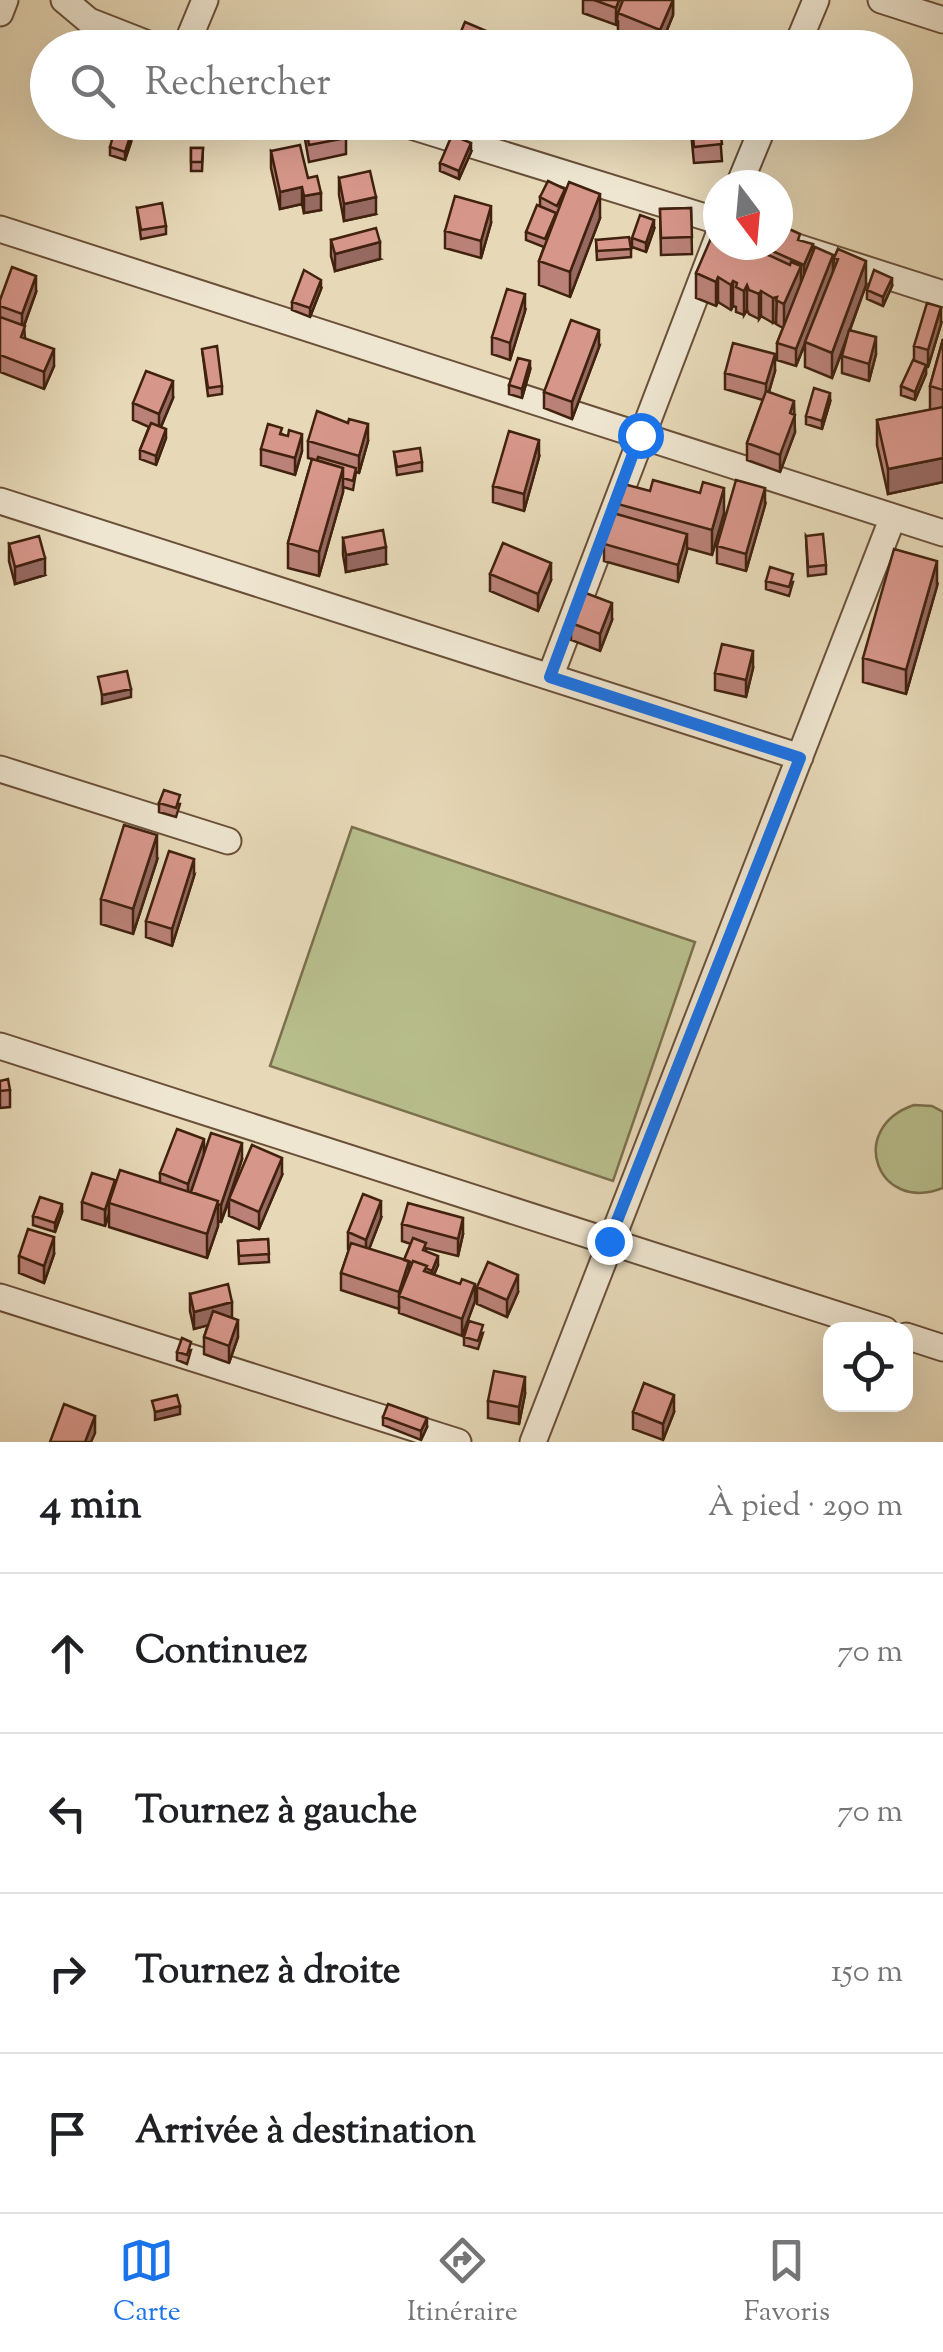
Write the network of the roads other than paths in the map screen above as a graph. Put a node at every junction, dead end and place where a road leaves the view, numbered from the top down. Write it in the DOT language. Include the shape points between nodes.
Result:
graph roads {
  1 [pos="5,0"];
  2 [pos="64,0"];
  3 [pos="205,0"];
  4 [pos="816,0"];
  5 [pos="881,0"];
  6 [pos="0,13"];
  7 [pos="943,20"];
  8 [pos="111,30"];
  9 [pos="192,30"];
  10 [pos="804,30"];
  11 [pos="456,140"];
  12 [pos="758,140"];
  13 [pos="745,170"];
  14 [pos="703,216"];
  15 [pos="0,229"];
  16 [pos="793,246"];
  17 [pos="709,260"];
  18 [pos="943,294"];
  19 [pos="640,435"];
  20 [pos="0,501"];
  21 [pos="893,516"];
  22 [pos="943,533"];
  23 [pos="550,677"];
  24 [pos="800,758"];
  25 [pos="0,769"];
  26 [pos="228,841"];
  27 [pos="0,1046"];
  28 [pos="609,1241"];
  29 [pos="0,1297"];
  30 [pos="860,1322"];
  31 [pos="913,1338"];
  32 [pos="943,1348"];
  33 [pos="458,1442"];
  34 [pos="533,1442"];
  1 -- 6 [label="street"];
  2 -- 8 [label="street"];
  3 -- 9 [label="street"];
  4 -- 10 [label="street"];
  5 -- 7 [label="street"];
  11 -- 14 [label="street"];
  12 -- 13 [label="street"];
  15 -- 19 [label="street"];
  16 -- 18 [label="street"];
  17 -- 19 [label="street"];
  19 -- 21 [label="street"];
  19 -- 23 [label="street"];
  20 -- 23 [label="street"];
  21 -- 22 [label="street"];
  21 -- 24 [label="street"];
  23 -- 24 [label="street"];
  24 -- 28 [label="street"];
  25 -- 26 [label="street"];
  27 -- 28 [label="street"];
  28 -- 30 [label="street"];
  28 -- 34 [label="street"];
  29 -- 33 [label="street"];
  31 -- 32 [label="street"];
}
